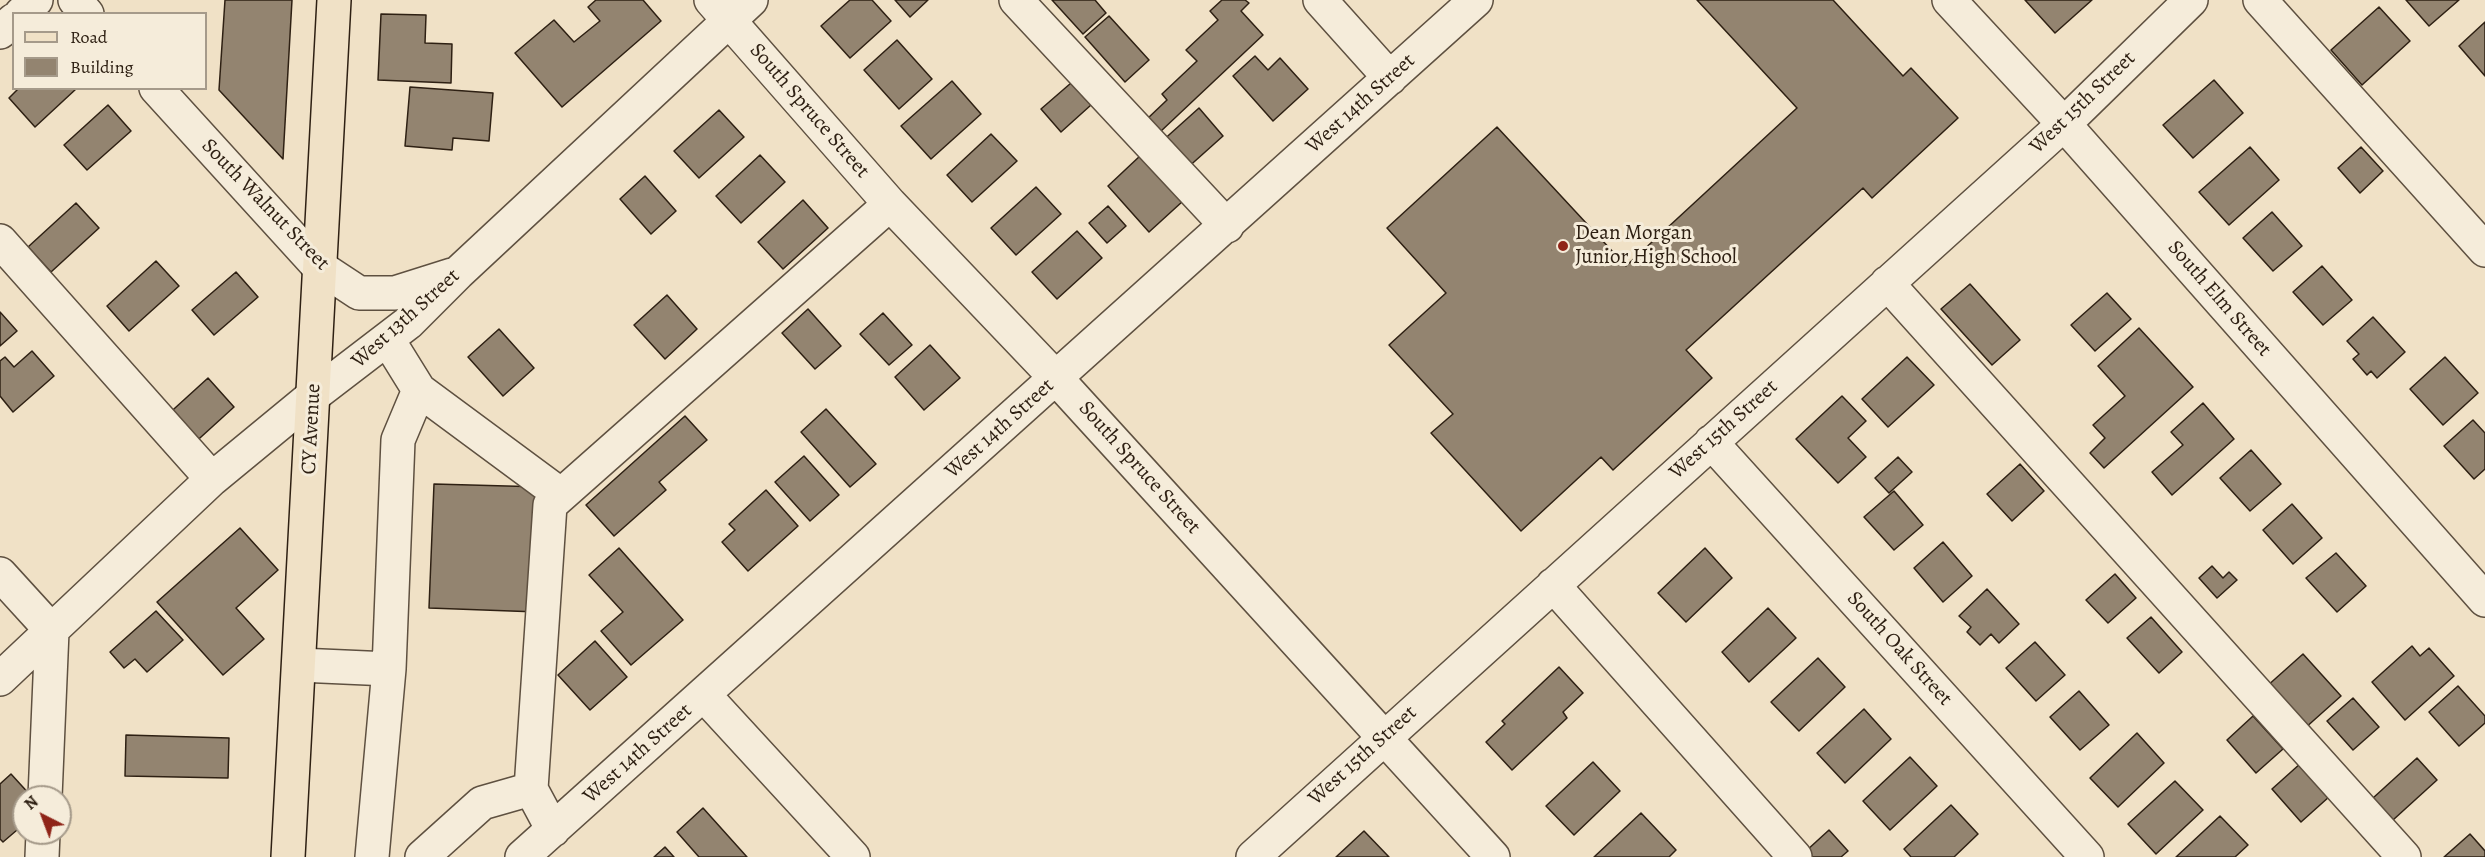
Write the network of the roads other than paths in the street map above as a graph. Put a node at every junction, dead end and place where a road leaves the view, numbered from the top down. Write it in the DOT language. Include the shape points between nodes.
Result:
graph roads {
  1 [pos="36,0"];
  2 [pos="75,0"];
  3 [pos="334,0"];
  4 [pos="1016,0"];
  5 [pos="1320,0"];
  6 [pos="1476,0"];
  7 [pos="1949,0"];
  8 [pos="2191,0"];
  9 [pos="2260,0"];
  10 [pos="730,7"];
  11 [pos="23,12"];
  12 [pos="85,12"];
  13 [pos="12,22"];
  14 [pos="0,32"];
  15 [pos="1390,78"];
  16 [pos="158,90"];
  17 [pos="2064,124"];
  18 [pos="890,204"];
  19 [pos="1227,226"];
  20 [pos="0,241"];
  21 [pos="2485,250"];
  22 [pos="318,266"];
  23 [pos="458,273"];
  24 [pos="1887,283"];
  25 [pos="388,340"];
  26 [pos="1056,378"];
  27 [pos="418,390"];
  28 [pos="314,395"];
  29 [pos="1711,442"];
  30 [pos="212,479"];
  31 [pos="561,495"];
  32 [pos="0,574"];
  33 [pos="1552,585"];
  34 [pos="2485,600"];
  35 [pos="52,631"];
  36 [pos="299,665"];
  37 [pos="389,669"];
  38 [pos="0,679"];
  39 [pos="704,695"];
  40 [pos="1384,736"];
  41 [pos="46,785"];
  42 [pos="531,789"];
  43 [pos="553,830"];
  44 [pos="288,857"];
  45 [pos="372,857"];
  46 [pos="422,857"];
  47 [pos="522,857"];
  48 [pos="853,857"];
  49 [pos="1253,857"];
  50 [pos="1493,857"];
  51 [pos="1795,857"];
  52 [pos="2087,857"];
  53 [pos="2404,857"];
  1 -- 11 [label="street"];
  2 -- 12 [label="street"];
  3 -- 22 [label="main road, CY Avenue"];
  4 -- 19 [label="street"];
  5 -- 15 [label="street"];
  6 -- 15 [label="street, West 14th Street"];
  7 -- 17 [label="street, South Elm Street"];
  8 -- 17 [label="street, West 15th Street"];
  9 -- 21 [label="street"];
  10 -- 18 [label="street, South Spruce Street"];
  10 -- 23 [label="street, West 13th Street"];
  13 -- 14 [label="street"];
  15 -- 19 [label="street, West 14th Street"];
  16 -- 22 [label="street, South Walnut Street"];
  17 -- 24 [label="street, West 15th Street"];
  17 -- 34 [label="street, South Elm Street"];
  18 -- 26 [label="street, South Spruce Street"];
  18 -- 31 [label="street"];
  19 -- 26 [label="street, West 14th Street"];
  20 -- 30 [label="street"];
  22 -- 23 [label="street, South Walnut Street" via="359,293 395,293"];
  22 -- 28 [label="main road, CY Avenue"];
  23 -- 25 [label="street, West 13th Street"];
  24 -- 29 [label="street, West 15th Street"];
  24 -- 53 [label="street"];
  25 -- 27 [label="street"];
  25 -- 28 [label="street, West 13th Street"];
  26 -- 39 [label="street, West 14th Street"];
  26 -- 40 [label="street, South Spruce Street"];
  27 -- 31 [label="street"];
  27 -- 37 [label="street" via="398,440"];
  28 -- 30 [label="street, West 13th Street"];
  28 -- 36 [label="main road, CY Avenue"];
  29 -- 33 [label="street, West 15th Street"];
  29 -- 52 [label="street, South Oak Street"];
  30 -- 35 [label="street, West 13th Street"];
  31 -- 42 [label="street" via="550,505"];
  32 -- 35 [label="street"];
  33 -- 40 [label="street, West 15th Street"];
  33 -- 51 [label="street"];
  35 -- 38 [label="street, West 13th Street"];
  35 -- 41 [label="street"];
  36 -- 37 [label="street"];
  36 -- 44 [label="main road, CY Avenue"];
  37 -- 45 [label="street"];
  39 -- 43 [label="street, West 14th Street"];
  39 -- 48 [label="street"];
  40 -- 49 [label="street, West 15th Street"];
  40 -- 50 [label="street, South Spruce Street"];
  42 -- 43 [label="street"];
  42 -- 46 [label="street" via="482,804"];
  43 -- 47 [label="street, West 14th Street"];
}
